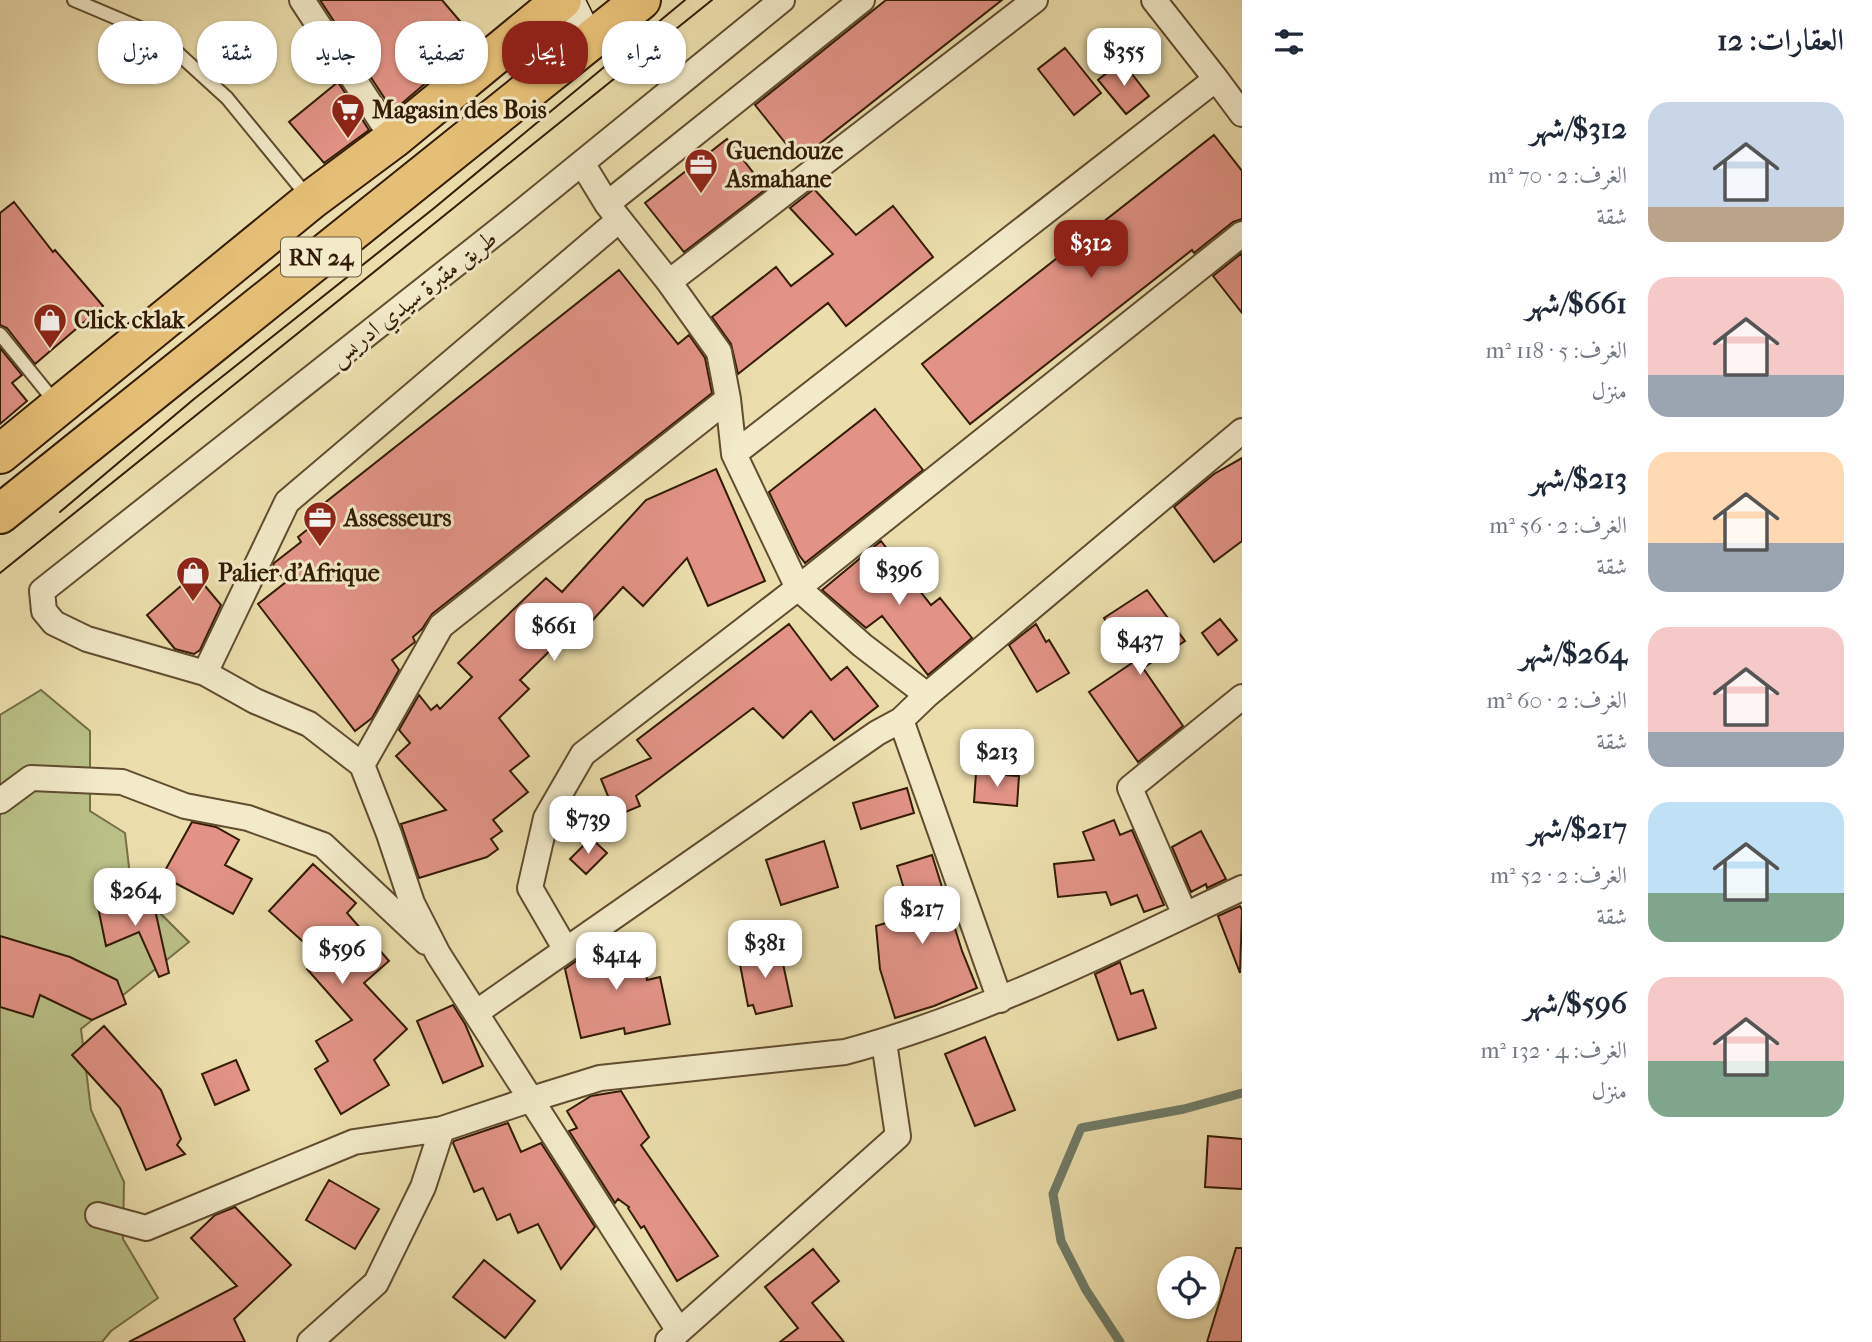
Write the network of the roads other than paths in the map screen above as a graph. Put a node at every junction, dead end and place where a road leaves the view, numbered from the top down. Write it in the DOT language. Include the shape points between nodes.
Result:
graph roads {
  1 [pos="74,0"];
  2 [pos="302,0"];
  3 [pos="564,0"];
  4 [pos="641,0"];
  5 [pos="782,0"];
  6 [pos="862,0"];
  7 [pos="1035,0"];
  8 [pos="1154,0"];
  9 [pos="575,21"];
  10 [pos="588,42"];
  11 [pos="1216,79"];
  12 [pos="536,84"];
  13 [pos="1242,114"];
  14 [pos="393,139"];
  15 [pos="582,163"];
  16 [pos="311,200"];
  17 [pos="613,212"];
  18 [pos="1242,234"];
  19 [pos="670,282"];
  20 [pos="0,334"];
  21 [pos="728,399"];
  22 [pos="58,407"];
  23 [pos="1242,431"];
  24 [pos="0,454"];
  25 [pos="734,454"];
  26 [pos="0,514"];
  27 [pos="798,589"];
  28 [pos="205,673"];
  29 [pos="927,695"];
  30 [pos="1242,698"];
  31 [pos="901,720"];
  32 [pos="362,765"];
  33 [pos="0,801"];
  34 [pos="1242,888"];
  35 [pos="1185,915"];
  36 [pos="566,950"];
  37 [pos="439,954"];
  38 [pos="1000,1000"];
  39 [pos="477,1012"];
  40 [pos="884,1042"];
  41 [pos="532,1098"];
  42 [pos="442,1129"];
  43 [pos="98,1215"];
  44 [pos="673,1336"];
  45 [pos="310,1342"];
  1 -- 16 [label="lane" via="159,36 226,98"];
  2 -- 14 [label="street"];
  3 -- 9 [label="street"];
  3 -- 14 [label="main road, RN 24"];
  4 -- 10 [label="main road, RN 24"];
  5 -- 15 [label="street, طريق مقبرة سيدي ادريس"];
  6 -- 17 [label="street"];
  7 -- 19 [label="street"];
  8 -- 11 [label="street"];
  11 -- 13 [label="street"];
  11 -- 25 [label="street"];
  12 -- 26 [label="main road, RN 24"];
  14 -- 16 [label="main road, RN 24"];
  15 -- 17 [label="street"];
  15 -- 28 [label="street, طريق مقبرة سيدي ادريس" via="42,592 44,611 54,623 88,639"];
  16 -- 22 [label="main road, RN 24"];
  17 -- 19 [label="street"];
  17 -- 28 [label="street" via="287,502"];
  18 -- 27 [label="street"];
  19 -- 21 [label="street" via="719,352"];
  20 -- 22 [label="lane"];
  21 -- 25 [label="street"];
  21 -- 32 [label="street" via="442,626"];
  22 -- 24 [label="main road, RN 24"];
  23 -- 29 [label="street"];
  25 -- 27 [label="street"];
  27 -- 29 [label="street"];
  27 -- 36 [label="street" via="583,754 546,818 530,888"];
  28 -- 32 [label="street" via="309,724"];
  29 -- 31 [label="street"];
  30 -- 35 [label="street" via="1130,788"];
  31 -- 36 [label="street"];
  31 -- 38 [label="street"];
  32 -- 37 [label="street" via="412,902"];
  33 -- 37 [label="street" via="31,778 122,782 185,806 248,818 323,845"];
  34 -- 35 [label="street"];
  35 -- 38 [label="street"];
  36 -- 39 [label="street"];
  37 -- 39 [label="street"];
  38 -- 40 [label="street"];
  39 -- 41 [label="street"];
  40 -- 41 [label="street" via="845,1052 600,1078"];
  40 -- 44 [label="street" via="898,1136"];
  41 -- 42 [label="street"];
  41 -- 44 [label="street"];
  42 -- 43 [label="street" via="354,1142 146,1228"];
  42 -- 45 [label="street" via="423,1187 376,1283"];
}
